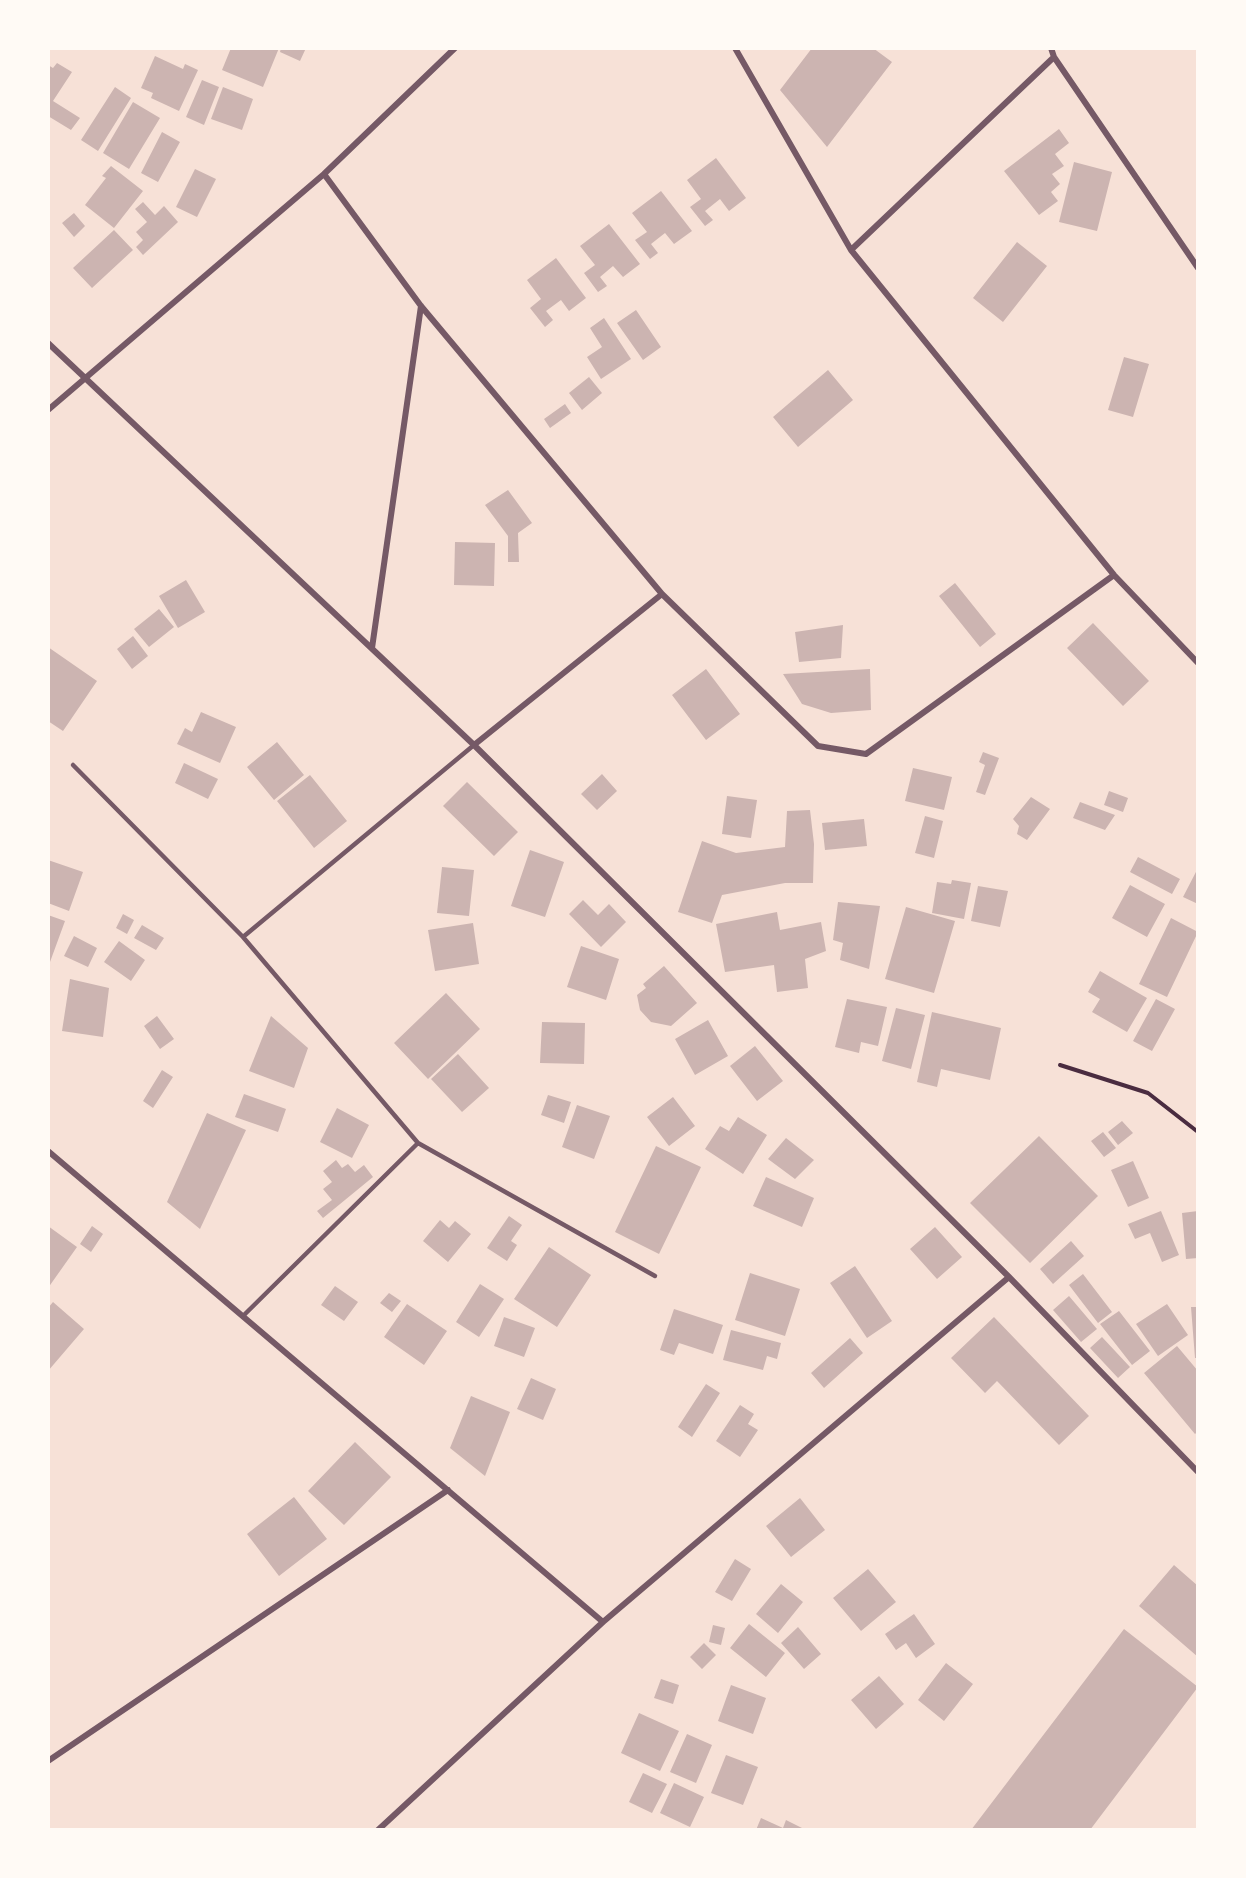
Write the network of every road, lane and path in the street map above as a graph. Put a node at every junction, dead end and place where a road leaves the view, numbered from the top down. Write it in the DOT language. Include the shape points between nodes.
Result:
graph roads {
  1 [pos="454,48"];
  2 [pos="735,48"];
  3 [pos="1051,48"];
  4 [pos="1054,57"];
  5 [pos="324,174"];
  6 [pos="851,250"];
  7 [pos="1198,268"];
  8 [pos="421,306"];
  9 [pos="48,343"];
  10 [pos="85,376"];
  11 [pos="48,410"];
  12 [pos="1114,575"];
  13 [pos="662,594"];
  14 [pos="372,648"];
  15 [pos="1198,663"];
  16 [pos="474,745"];
  17 [pos="73,765"];
  18 [pos="243,937"];
  19 [pos="1060,1065"];
  20 [pos="1198,1132"];
  21 [pos="418,1143"];
  22 [pos="48,1151"];
  23 [pos="655,1276"];
  24 [pos="1009,1277"];
  25 [pos="243,1316"];
  26 [pos="1198,1472"];
  27 [pos="448,1490"];
  28 [pos="603,1622"];
  29 [pos="48,1761"];
  30 [pos="378,1830"];
  1 -- 5 [label="street"];
  2 -- 6 [label="street"];
  3 -- 4 [label="street"];
  4 -- 6 [label="street"];
  4 -- 7 [label="street"];
  5 -- 8 [label="street"];
  5 -- 10 [label="street"];
  6 -- 12 [label="street"];
  8 -- 13 [label="street"];
  8 -- 14 [label="street"];
  9 -- 10 [label="street"];
  10 -- 11 [label="street"];
  10 -- 14 [label="street"];
  12 -- 13 [label="street" via="866,754 818,746"];
  12 -- 15 [label="street"];
  13 -- 16 [label="street"];
  14 -- 16 [label="street"];
  16 -- 18 [label="lane"];
  16 -- 24 [label="street"];
  17 -- 18 [label="lane"];
  18 -- 21 [label="lane"];
  19 -- 20 [label="path" via="1148,1093"];
  21 -- 23 [label="lane"];
  21 -- 25 [label="lane"];
  22 -- 25 [label="street"];
  24 -- 26 [label="street"];
  24 -- 28 [label="street"];
  25 -- 27 [label="street"];
  27 -- 28 [label="street"];
  27 -- 29 [label="street"];
  28 -- 30 [label="street"];
}
